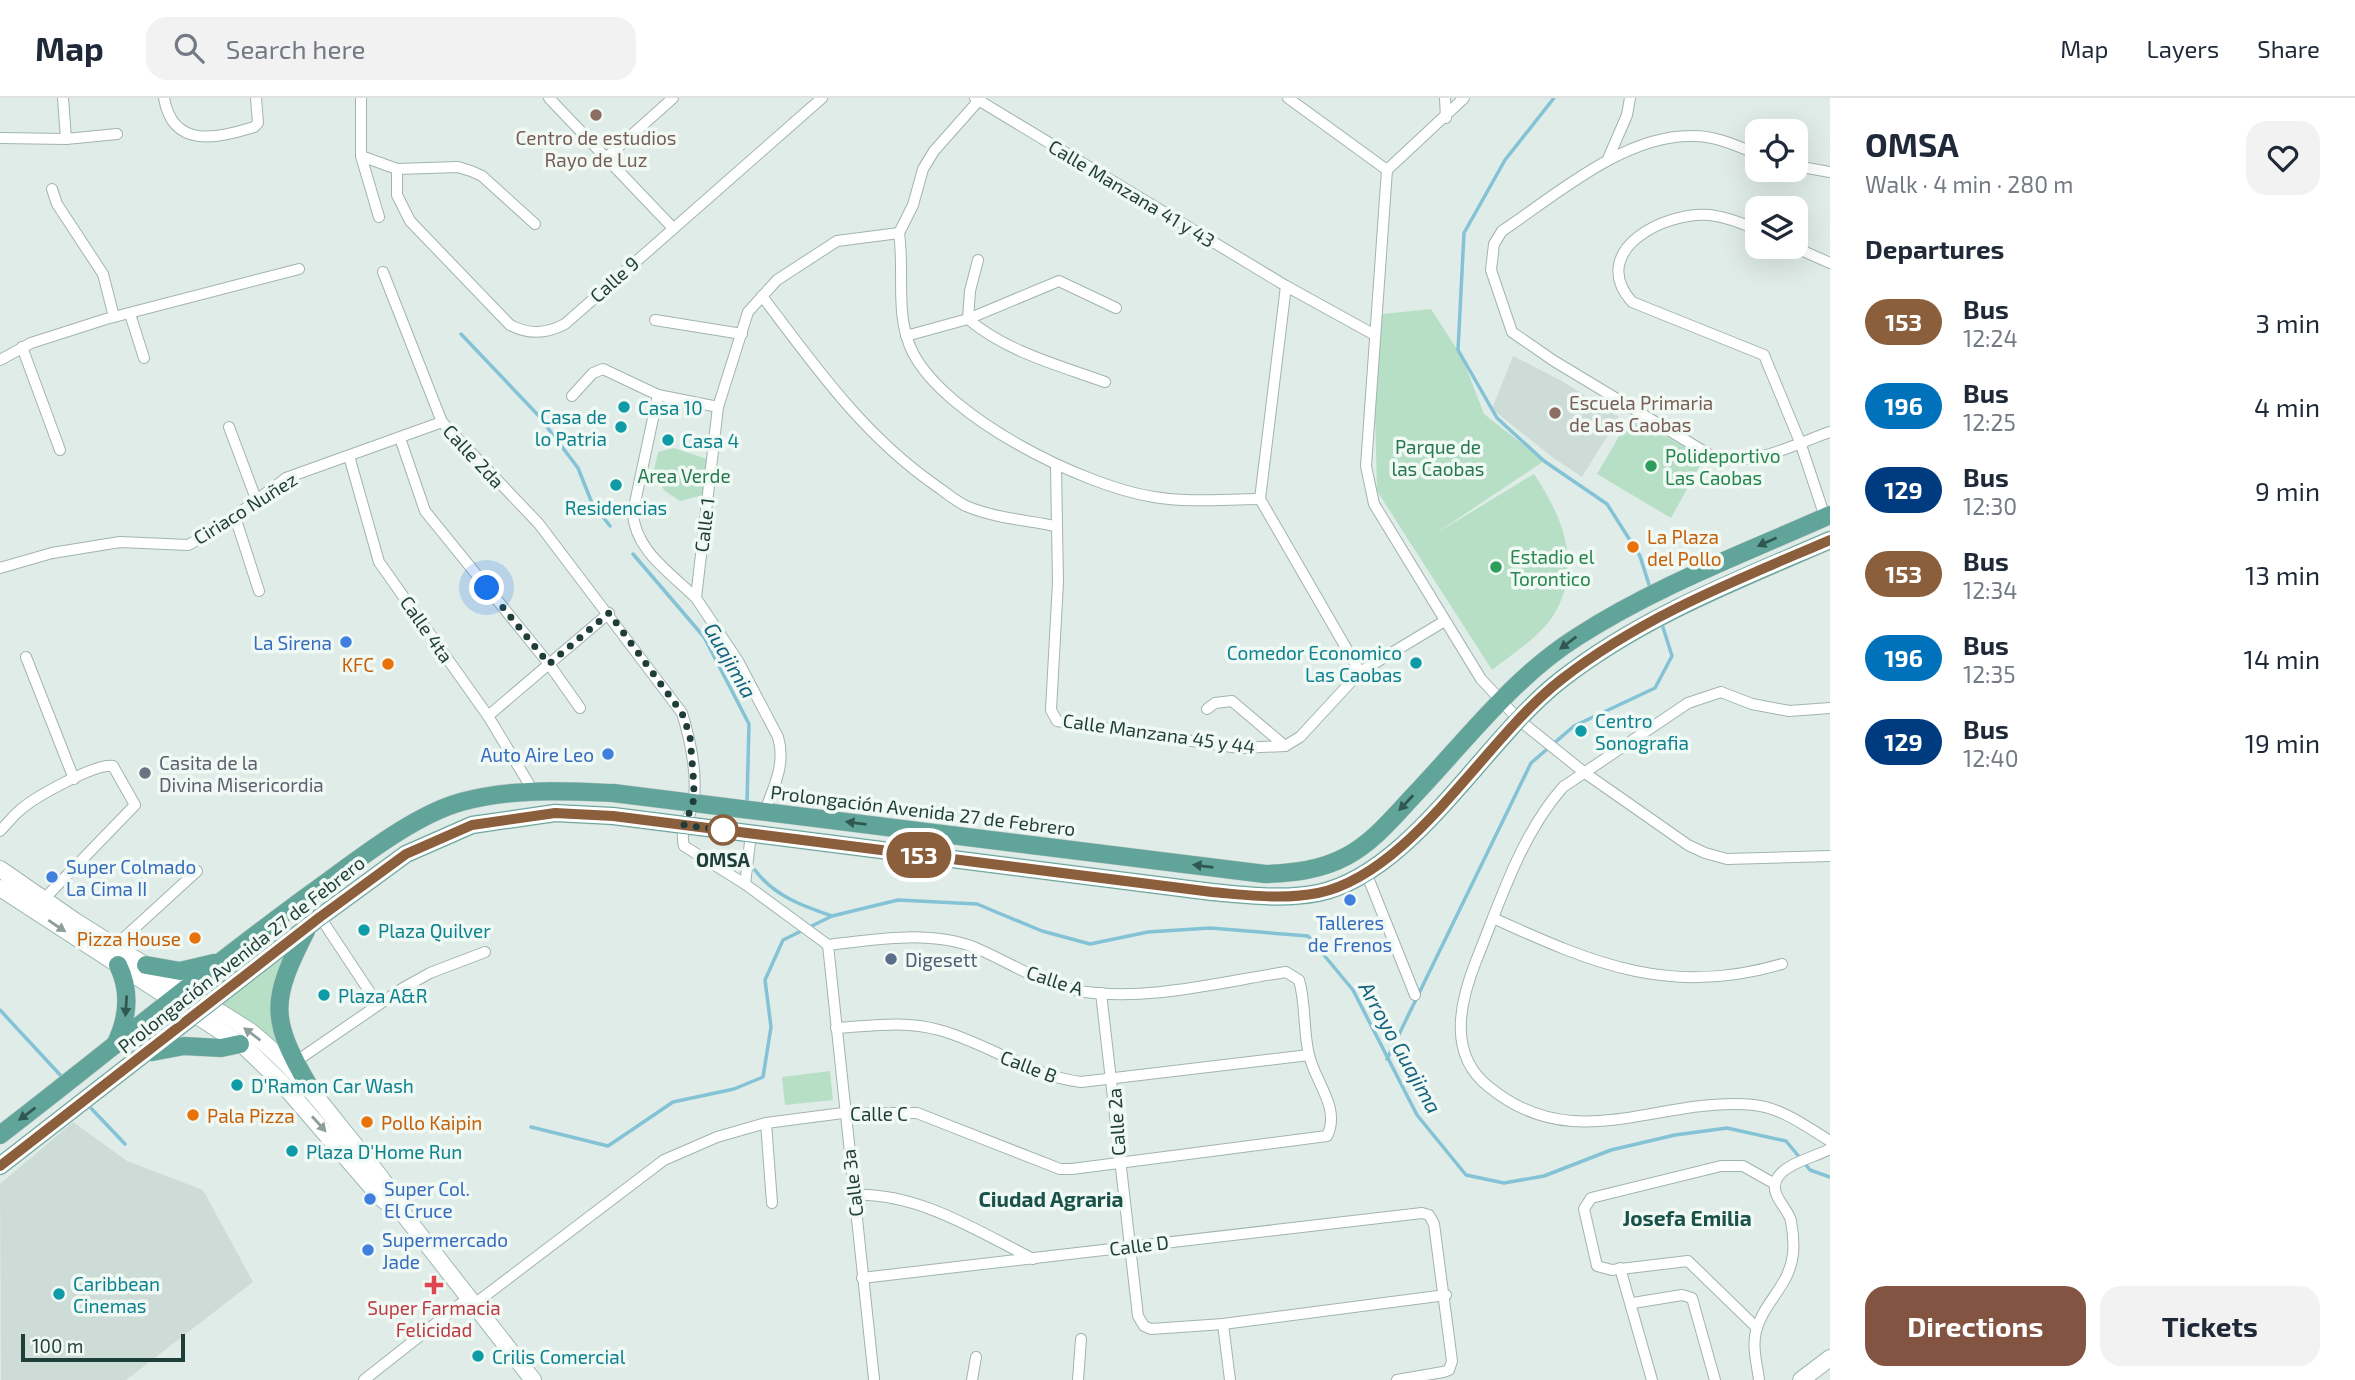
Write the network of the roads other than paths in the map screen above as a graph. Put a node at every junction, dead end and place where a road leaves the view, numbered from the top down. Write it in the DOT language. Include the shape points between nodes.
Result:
graph roads {
  1 [pos="64,98"];
  2 [pos="164,98"];
  3 [pos="256,98"];
  4 [pos="361,98"];
  5 [pos="549,98"];
  6 [pos="673,98"];
  7 [pos="822,98"];
  8 [pos="1288,98"];
  9 [pos="1446,98"];
  10 [pos="1464,98"];
  11 [pos="1630,98"];
  12 [pos="978,99"];
  13 [pos="1446,117"];
  14 [pos="117,134"];
  15 [pos="0,138"];
  16 [pos="66,139"];
  17 [pos="1745,149"];
  18 [pos="361,156"];
  19 [pos="607,157"];
  20 [pos="1608,159"];
  21 [pos="1808,168"];
  22 [pos="397,169"];
  23 [pos="1387,170"];
  24 [pos="1830,172"];
  25 [pos="52,189"];
  26 [pos="379,217"];
  27 [pos="535,224"];
  28 [pos="1745,225"];
  29 [pos="672,227"];
  30 [pos="899,233"];
  31 [pos="1808,253"];
  32 [pos="978,260"];
  33 [pos="1830,263"];
  34 [pos="299,269"];
  35 [pos="383,272"];
  36 [pos="1286,286"];
  37 [pos="762,296"];
  38 [pos="1116,308"];
  39 [pos="130,314"];
  40 [pos="114,317"];
  41 [pos="968,319"];
  42 [pos="655,320"];
  43 [pos="742,334"];
  44 [pos="1373,334"];
  45 [pos="906,336"];
  46 [pos="22,347"];
  47 [pos="144,358"];
  48 [pos="0,360"];
  49 [pos="1105,383"];
  50 [pos="658,395"];
  51 [pos="572,396"];
  52 [pos="718,407"];
  53 [pos="442,422"];
  54 [pos="229,427"];
  55 [pos="1830,432"];
  56 [pos="400,438"];
  57 [pos="1800,442"];
  58 [pos="60,450"];
  59 [pos="349,456"];
  60 [pos="1056,467"];
  61 [pos="256,499"];
  62 [pos="1260,499"];
  63 [pos="1828,516"];
  64 [pos="235,517"];
  65 [pos="1055,526"];
  66 [pos="1830,540"];
  67 [pos="0,568"];
  68 [pos="259,591"];
  69 [pos="696,598"];
  70 [pos="609,613"];
  71 [pos="1443,622"];
  72 [pos="26,657"];
  73 [pos="549,664"];
  74 [pos="1360,672"];
  75 [pos="1501,702"];
  76 [pos="580,708"];
  77 [pos="1830,708"];
  78 [pos="1207,709"];
  79 [pos="488,716"];
  80 [pos="1519,720"];
  81 [pos="1285,746"];
  82 [pos="1585,773"];
  83 [pos="74,779"];
  84 [pos="531,789"];
  85 [pos="693,804"];
  86 [pos="765,811"];
  87 [pos="684,825"];
  88 [pos="0,831"];
  89 [pos="751,834"];
  90 [pos="1830,856"];
  91 [pos="0,869"];
  92 [pos="197,871"];
  93 [pos="1367,875"];
  94 [pos="745,884"];
  95 [pos="0,888"];
  96 [pos="44,899"];
  97 [pos="1493,918"];
  98 [pos="315,921"];
  99 [pos="828,945"];
  100 [pos="114,946"];
  101 [pos="485,953"];
  102 [pos="230,956"];
  103 [pos="1782,964"];
  104 [pos="118,965"];
  105 [pos="146,965"];
  106 [pos="186,990"];
  107 [pos="1101,993"];
  108 [pos="1415,995"];
  109 [pos="171,1000"];
  110 [pos="377,1003"];
  111 [pos="209,1004"];
  112 [pos="194,1016"];
  113 [pos="836,1028"];
  114 [pos="240,1044"];
  115 [pos="114,1047"];
  116 [pos="145,1054"];
  117 [pos="1309,1055"];
  118 [pos="295,1062"];
  119 [pos="1113,1080"];
  120 [pos="309,1086"];
  121 [pos="843,1113"];
  122 [pos="766,1123"];
  123 [pos="0,1135"];
  124 [pos="1830,1141"];
  125 [pos="1830,1149"];
  126 [pos="1119,1164"];
  127 [pos="0,1166"];
  128 [pos="1775,1184"];
  129 [pos="853,1195"];
  130 [pos="772,1203"];
  131 [pos="405,1216"];
  132 [pos="1129,1246"];
  133 [pos="1033,1259"];
  134 [pos="1620,1268"];
  135 [pos="862,1278"];
  136 [pos="1446,1294"];
  137 [pos="471,1301"];
  138 [pos="1633,1303"];
  139 [pos="1223,1324"];
  140 [pos="1757,1328"];
  141 [pos="1081,1339"];
  142 [pos="976,1357"];
  143 [pos="1827,1363"];
  144 [pos="372,1378"];
  145 [pos="874,1379"];
  146 [pos="533,1380"];
  147 [pos="972,1380"];
  148 [pos="1078,1380"];
  149 [pos="1230,1380"];
  150 [pos="1397,1380"];
  151 [pos="1652,1380"];
  152 [pos="1715,1380"];
  153 [pos="1759,1380"];
  154 [pos="1801,1380"];
  1 -- 16 [label="street"];
  2 -- 3 [label="street" via="181,128 192,136 216,138 254,127 258,122"];
  4 -- 18 [label="street"];
  5 -- 19 [label="street"];
  6 -- 19 [label="street"];
  7 -- 29 [label="street, Calle 9"];
  8 -- 23 [label="street"];
  9 -- 13 [label="street"];
  10 -- 13 [label="street"];
  11 -- 20 [label="street"];
  12 -- 30 [label="street" via="929,160"];
  12 -- 36 [label="street, Calle Manzana 41 y 43"];
  13 -- 23 [label="street"];
  14 -- 16 [label="street"];
  15 -- 16 [label="street"];
  17 -- 20 [label="street" via="1692,135 1671,137"];
  18 -- 22 [label="street"];
  18 -- 26 [label="street"];
  19 -- 29 [label="street"];
  20 -- 57 [label="street" via="1502,231 1494,244 1490,270 1512,332 1727,462 1745,461"];
  21 -- 24 [label="street"];
  22 -- 27 [label="street" via="458,167 471,171"];
  22 -- 29 [label="street, Calle 9" via="397,195 407,216 510,325 524,332 553,330 565,324"];
  23 -- 44 [label="street"];
  25 -- 40 [label="street" via="103,274"];
  28 -- 57 [label="street" via="1709,215 1678,217 1642,233 1623,251 1617,269 1620,288 1632,302 1764,355"];
  30 -- 37 [label="street, Calle 1" via="837,241 777,280"];
  30 -- 45 [label="street" via="901,317"];
  31 -- 33 [label="street"];
  32 -- 41 [label="street"];
  34 -- 39 [label="street"];
  35 -- 53 [label="street, Calle 2da"];
  36 -- 44 [label="street, Calle Manzana 41 y 43"];
  36 -- 62 [label="street"];
  37 -- 43 [label="street, Calle 1" via="748,312"];
  37 -- 65 [label="street" via="815,369 873,435 909,467 963,504"];
  38 -- 41 [label="street" via="1059,281"];
  39 -- 40 [label="street"];
  39 -- 47 [label="street"];
  40 -- 46 [label="street"];
  41 -- 45 [label="street"];
  41 -- 49 [label="street" via="1012,348"];
  42 -- 43 [label="street"];
  43 -- 52 [label="street, Calle 1"];
  44 -- 71 [label="street" via="1368,486"];
  45 -- 60 [label="street" via="923,369 949,397"];
  46 -- 48 [label="street"];
  46 -- 58 [label="street"];
  50 -- 51 [label="street" via="603,369 593,373"];
  50 -- 52 [label="street"];
  50 -- 69 [label="street" via="633,528 647,551"];
  52 -- 69 [label="street, Calle 1"];
  53 -- 56 [label="street, Ciriaco Nuñez"];
  53 -- 70 [label="street, Calle 2da" via="539,524"];
  54 -- 61 [label="street"];
  55 -- 57 [label="street"];
  56 -- 59 [label="street, Ciriaco Nuñez"];
  56 -- 73 [label="street" via="425,511"];
  57 -- 63 [label="street"];
  59 -- 61 [label="street, Ciriaco Nuñez" via="286,478"];
  59 -- 79 [label="street, Calle 4ta" via="379,562"];
  60 -- 62 [label="street" via="1154,497"];
  60 -- 65 [label="street, Calle Manzana 45 y 44"];
  61 -- 64 [label="street, Ciriaco Nuñez"];
  62 -- 74 [label="street"];
  63 -- 75 [label="main road, Prolongación Avenida 27 de Febrero, one-way" via="1626,608 1575,638"];
  64 -- 67 [label="street, Ciriaco Nuñez" via="188,545 120,542 52,553"];
  64 -- 68 [label="street"];
  65 -- 81 [label="street, Calle Manzana 45 y 44" via="1058,582 1051,710 1057,721 1239,748"];
  66 -- 80 [label="main road, Prolongación Avenida 27 de Febrero" via="1635,629 1559,681"];
  69 -- 86 [label="street" via="738,661 778,737 781,765"];
  70 -- 73 [label="street"];
  70 -- 85 [label="street" via="682,713 690,736"];
  71 -- 74 [label="street, Calle Manzana 45 y 44"];
  71 -- 75 [label="street"];
  72 -- 83 [label="street"];
  73 -- 76 [label="street"];
  73 -- 79 [label="street"];
  74 -- 81 [label="street, Calle Manzana 45 y 44" via="1300,737"];
  75 -- 80 [label="street"];
  75 -- 86 [label="main road, Prolongación Avenida 27 de Febrero, one-way" via="1371,840 1326,865 1296,873 1265,874"];
  77 -- 82 [label="street" via="1789,711 1721,692 1705,695"];
  78 -- 81 [label="street" via="1232,701"];
  79 -- 84 [label="street, Calle 4ta"];
  80 -- 82 [label="street"];
  80 -- 93 [label="main road, Prolongación Avenida 27 de Febrero" via="1400,847"];
  82 -- 90 [label="street" via="1705,853 1727,859"];
  82 -- 97 [label="street" via="1547,805 1519,854"];
  83 -- 88 [label="street" via="19,810"];
  83 -- 96 [label="street" via="113,766 135,805"];
  84 -- 85 [label="main road, Prolongación Avenida 27 de Febrero" via="614,793"];
  84 -- 102 [label="main road, Prolongación Avenida 27 de Febrero" via="459,803 391,835"];
  85 -- 86 [label="main road, Prolongación Avenida 27 de Febrero"];
  85 -- 87 [label="street"];
  87 -- 89 [label="main road, Prolongación Avenida 27 de Febrero"];
  87 -- 94 [label="street" via="684,846"];
  87 -- 98 [label="main road, Prolongación Avenida 27 de Febrero" via="555,813 472,825 406,854"];
  89 -- 93 [label="main road, Prolongación Avenida 27 de Febrero" via="1266,897 1318,893"];
  89 -- 94 [label="street"];
  91 -- 96 [label="main road"];
  92 -- 100 [label="street"];
  93 -- 108 [label="street"];
  94 -- 99 [label="street"];
  95 -- 104 [label="main road, one-way"];
  96 -- 100 [label="main road"];
  97 -- 103 [label="street" via="1605,964 1654,977 1726,977"];
  97 -- 124 [label="street" via="1464,990 1460,1025 1466,1060 1479,1079 1510,1105 1546,1119 1573,1123 1678,1109 1755,1105 1792,1118"];
  98 -- 110 [label="street"];
  98 -- 111 [label="main road, Prolongación Avenida 27 de Febrero"];
  98 -- 118 [label="main road" via="286,970 278,1002 284,1039"];
  99 -- 107 [label="street, Calle A" via="952,941 1076,991"];
  99 -- 113 [label="street, Calle 3a"];
  100 -- 105 [label="main road"];
  101 -- 110 [label="street" via="430,973"];
  102 -- 105 [label="main road" via="189,970"];
  102 -- 106 [label="main road, Prolongación Avenida 27 de Febrero"];
  104 -- 109 [label="main road"];
  104 -- 115 [label="main road, one-way" via="127,1006"];
  105 -- 106 [label="main road"];
  106 -- 109 [label="main road, Prolongación Avenida 27 de Febrero"];
  106 -- 111 [label="main road"];
  107 -- 117 [label="street, Calle A" via="1148,992 1286,972 1299,979 1303,992"];
  107 -- 119 [label="street, Calle 2a"];
  109 -- 112 [label="main road"];
  109 -- 115 [label="main road, Prolongación Avenida 27 de Febrero"];
  110 -- 118 [label="street"];
  111 -- 112 [label="main road, Prolongación Avenida 27 de Febrero"];
  120 -- 111 [label="main road, one-way" via="250,1031"];
  112 -- 114 [label="main road"];
  112 -- 116 [label="main road, Prolongación Avenida 27 de Febrero"];
  113 -- 119 [label="street, Calle B" via="905,1024 938,1030 1058,1079"];
  113 -- 121 [label="street, Calle 3a"];
  114 -- 116 [label="main road" via="184,1046"];
  114 -- 131 [label="main road, one-way" via="281,1082 381,1198"];
  115 -- 123 [label="main road, Prolongación Avenida 27 de Febrero, one-way"];
  116 -- 127 [label="main road, Prolongación Avenida 27 de Febrero"];
  117 -- 119 [label="street, Calle B"];
  117 -- 126 [label="street, Calle C" via="1332,1113 1327,1136"];
  118 -- 120 [label="main road"];
  119 -- 126 [label="street, Calle 2a"];
  120 -- 131 [label="main road" via="391,1189"];
  121 -- 122 [label="street, Calle C"];
  121 -- 126 [label="street, Calle C" via="917,1113 1060,1169"];
  121 -- 129 [label="street, Calle 3a"];
  122 -- 130 [label="street"];
  122 -- 137 [label="street, Calle C" via="717,1137 664,1160"];
  125 -- 128 [label="street" via="1779,1175"];
  126 -- 132 [label="street, Calle 2a"];
  128 -- 134 [label="street" via="1743,1166 1721,1166 1591,1198 1584,1209 1595,1261 1603,1269"];
  128 -- 140 [label="street" via="1791,1218 1793,1254 1789,1277"];
  129 -- 133 [label="street" via="896,1197"];
  129 -- 135 [label="street, Calle 3a"];
  131 -- 137 [label="main road"];
  132 -- 133 [label="street, Calle D"];
  132 -- 136 [label="street, Calle D" via="1429,1215"];
  132 -- 139 [label="street, Calle 2a" via="1138,1315 1144,1326"];
  133 -- 135 [label="street, Calle D"];
  134 -- 138 [label="street"];
  134 -- 140 [label="street" via="1688,1261"];
  135 -- 145 [label="street, Calle 3a"];
  136 -- 139 [label="street"];
  136 -- 150 [label="street" via="1449,1370"];
  137 -- 144 [label="street, Calle C"];
  137 -- 146 [label="main road"];
  138 -- 151 [label="street"];
  138 -- 152 [label="street" via="1692,1298"];
  139 -- 149 [label="street"];
  140 -- 153 [label="street" via="1754,1342"];
  141 -- 148 [label="street"];
  142 -- 147 [label="street"];
  143 -- 154 [label="main road"];
}
